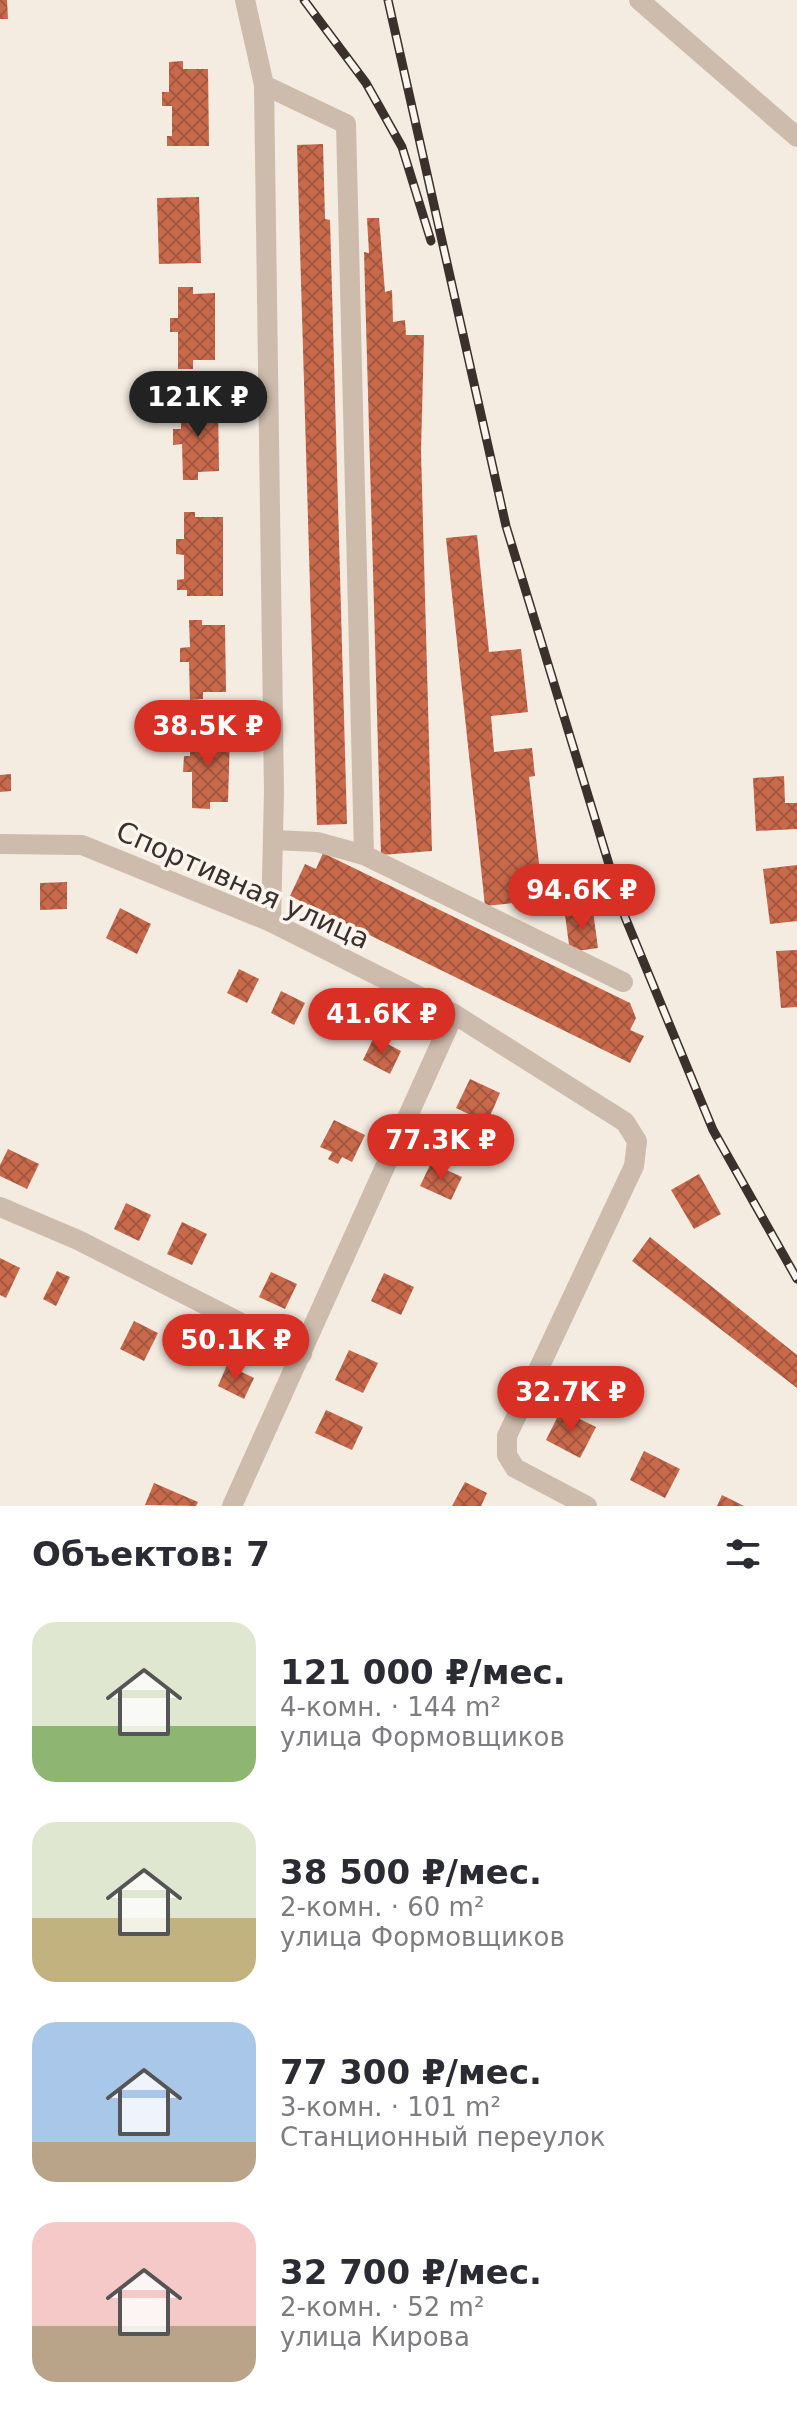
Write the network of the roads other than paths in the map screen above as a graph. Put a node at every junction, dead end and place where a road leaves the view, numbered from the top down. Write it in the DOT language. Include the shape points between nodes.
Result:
graph roads {
  1 [pos="245,0"];
  2 [pos="639,0"];
  3 [pos="264,85"];
  4 [pos="797,137"];
  5 [pos="273,840"];
  6 [pos="0,844"];
  7 [pos="364,855"];
  8 [pos="271,922"];
  9 [pos="623,982"];
  10 [pos="454,1014"];
  11 [pos="0,1207"];
  12 [pos="302,1354"];
  13 [pos="232,1506"];
  14 [pos="587,1506"];
  1 -- 3 [label="street"];
  2 -- 4 [label="street"];
  3 -- 5 [label="street"];
  3 -- 7 [label="street" via="346,124"];
  5 -- 7 [label="street" via="317,842"];
  5 -- 8 [label="street"];
  6 -- 8 [label="street, Спортивная улица" via="82,845"];
  7 -- 9 [label="street"];
  8 -- 10 [label="street, Спортивная улица"];
  10 -- 12 [label="street"];
  10 -- 14 [label="street, Спортивная улица" via="625,1122 637,1141 634,1166 507,1436 507,1455 515,1468"];
  11 -- 12 [label="street" via="78,1240"];
  12 -- 13 [label="street"];
}
